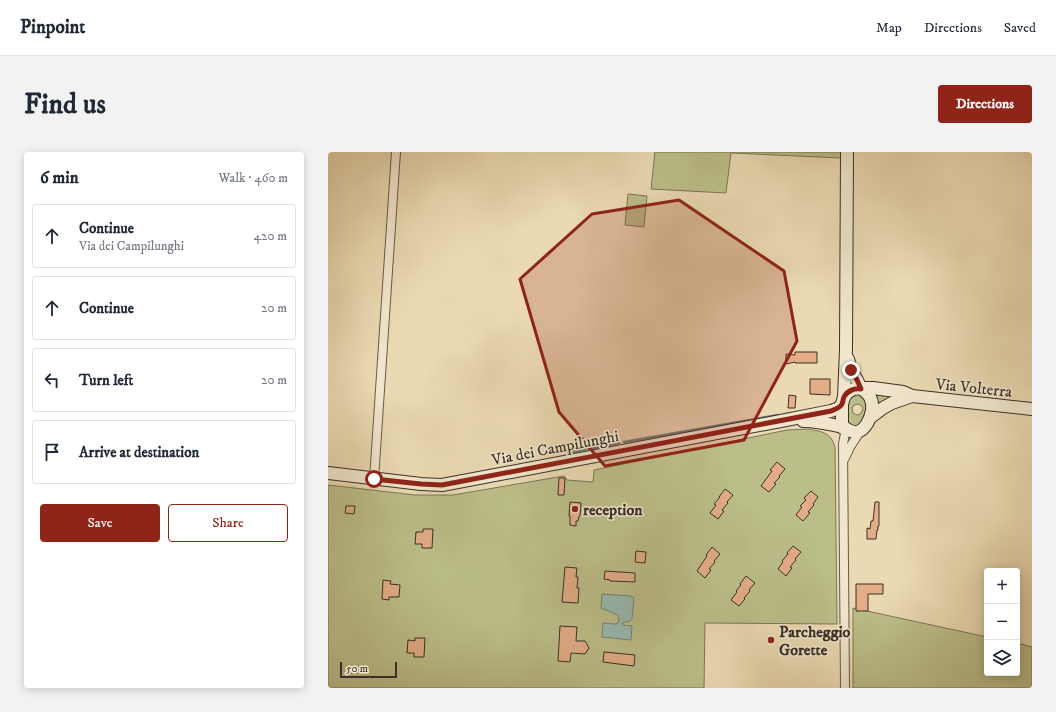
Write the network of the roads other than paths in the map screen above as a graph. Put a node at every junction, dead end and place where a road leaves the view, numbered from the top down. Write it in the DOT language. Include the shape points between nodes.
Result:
graph roads {
  1 [pos="396,152"];
  2 [pos="847,152"];
  3 [pos="846,350"];
  4 [pos="863,386"];
  5 [pos="912,396"];
  6 [pos="843,400"];
  7 [pos="1032,409"];
  8 [pos="871,417"];
  9 [pos="786,420"];
  10 [pos="844,428"];
  11 [pos="862,430"];
  12 [pos="844,463"];
  13 [pos="328,473"];
  14 [pos="374,479"];
  15 [pos="845,688"];
  1 -- 14 [label="street"];
  2 -- 3 [label="street"];
  3 -- 4 [label="street" via="851,370"];
  3 -- 6 [label="street"];
  4 -- 5 [label="street, Via Volterra" via="903,392"];
  4 -- 6 [label="street" via="848,392"];
  4 -- 8 [label="street" via="873,403"];
  5 -- 7 [label="street, Via Volterra"];
  5 -- 8 [label="street, Via Volterra" via="892,403"];
  6 -- 9 [label="street, Via dei Campilunghi" via="839,408 831,411"];
  6 -- 10 [label="street"];
  8 -- 11 [label="street"];
  9 -- 10 [label="street, Via dei Campilunghi" via="812,421"];
  9 -- 14 [label="street, Via dei Campilunghi" via="442,485"];
  10 -- 11 [label="street" via="857,432"];
  10 -- 12 [label="street"];
  11 -- 12 [label="street" via="850,447"];
  12 -- 15 [label="street"];
  13 -- 14 [label="street, Via dei Campilunghi"];
}
